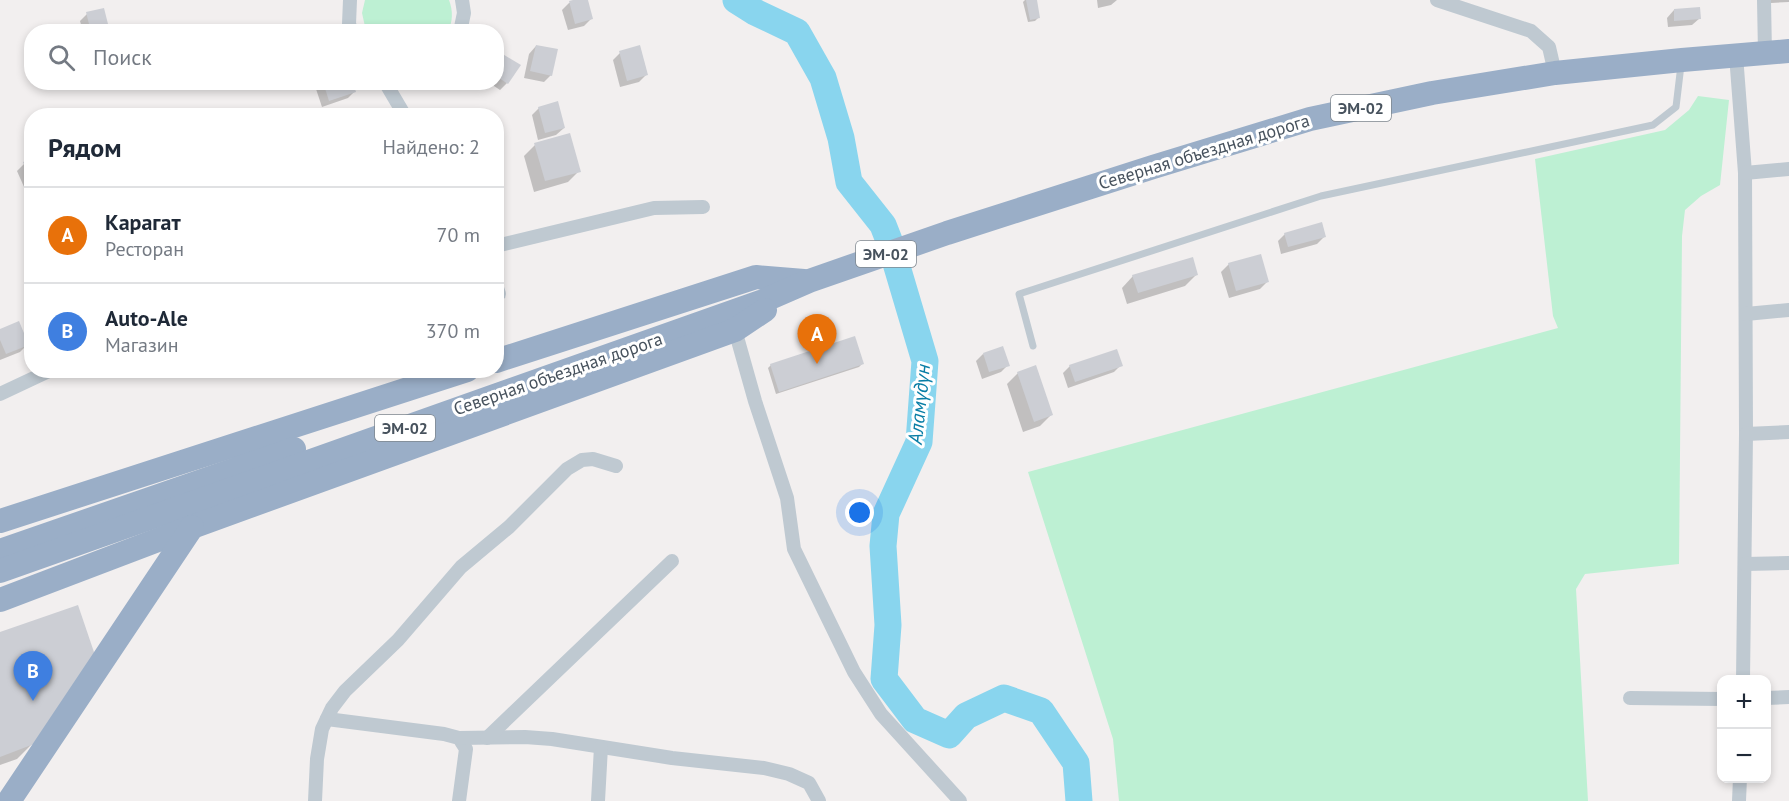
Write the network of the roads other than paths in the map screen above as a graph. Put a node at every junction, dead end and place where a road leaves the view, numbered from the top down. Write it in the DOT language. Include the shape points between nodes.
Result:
graph roads {
  1 [pos="350,0"];
  2 [pos="462,0"];
  3 [pos="1437,0"];
  4 [pos="1764,0"];
  5 [pos="349,24"];
  6 [pos="462,24"];
  7 [pos="1789,51"];
  8 [pos="1765,53"];
  9 [pos="1736,56"];
  10 [pos="1682,60"];
  11 [pos="1555,73"];
  12 [pos="390,90"];
  13 [pos="400,108"];
  14 [pos="1789,169"];
  15 [pos="1745,173"];
  16 [pos="703,207"];
  17 [pos="504,244"];
  18 [pos="817,278"];
  19 [pos="1789,310"];
  20 [pos="1746,314"];
  21 [pos="735,330"];
  22 [pos="1033,346"];
  23 [pos="504,358"];
  24 [pos="504,377"];
  25 [pos="34,378"];
  26 [pos="442,378"];
  27 [pos="500,378"];
  28 [pos="0,394"];
  29 [pos="1789,432"];
  30 [pos="1746,434"];
  31 [pos="616,466"];
  32 [pos="0,521"];
  33 [pos="192,527"];
  34 [pos="0,551"];
  35 [pos="672,561"];
  36 [pos="1789,563"];
  37 [pos="1745,564"];
  38 [pos="0,571"];
  39 [pos="0,600"];
  40 [pos="1743,675"];
  41 [pos="1789,697"];
  42 [pos="1630,698"];
  43 [pos="1771,698"];
  44 [pos="1717,699"];
  45 [pos="327,719"];
  46 [pos="459,738"];
  47 [pos="487,738"];
  48 [pos="602,747"];
  49 [pos="1740,783"];
  50 [pos="9,801"];
  51 [pos="315,801"];
  52 [pos="459,801"];
  53 [pos="598,801"];
  54 [pos="819,801"];
  55 [pos="960,801"];
  56 [pos="1739,801"];
  1 -- 5 [label="street"];
  2 -- 6 [label="street"];
  3 -- 11 [label="street" via="1531,31 1550,47"];
  4 -- 8 [label="street"];
  7 -- 8 [label="highway, Северная объездная дорога / ЭМ-02"];
  8 -- 9 [label="highway, Северная объездная дорога / ЭМ-02"];
  9 -- 10 [label="highway, Северная объездная дорога / ЭМ-02"];
  9 -- 15 [label="street"];
  10 -- 11 [label="highway, Северная объездная дорога / ЭМ-02"];
  10 -- 22 [label="lane" via="1676,107 1653,124 1322,196 1019,294"];
  11 -- 18 [label="highway, Северная объездная дорога / ЭМ-02" via="1432,93 1310,119"];
  12 -- 13 [label="street"];
  14 -- 15 [label="street"];
  15 -- 20 [label="street"];
  16 -- 17 [label="street" via="654,208"];
  18 -- 21 [label="highway"];
  18 -- 23 [label="highway" via="756,277"];
  18 -- 24 [label="highway, Северная объездная дорога / ЭМ-02" via="760,288"];
  18 -- 38 [label="highway, Северная объездная дорога / ЭМ-02" via="752,305"];
  19 -- 20 [label="street"];
  20 -- 30 [label="street"];
  21 -- 33 [label="highway"];
  21 -- 55 [label="street" via="787,498 794,549 854,672 881,714"];
  25 -- 28 [label="street"];
  26 -- 32 [label="highway"];
  27 -- 34 [label="highway, Северная объездная дорога / ЭМ-02"];
  29 -- 30 [label="street"];
  30 -- 37 [label="street"];
  31 -- 45 [label="street" via="593,459 582,460 567,469 509,527 461,567 398,640 345,691"];
  33 -- 39 [label="highway"];
  33 -- 50 [label="highway"];
  35 -- 47 [label="street"];
  36 -- 37 [label="street"];
  37 -- 40 [label="street"];
  41 -- 43 [label="street"];
  42 -- 44 [label="street"];
  45 -- 46 [label="street"];
  45 -- 51 [label="street" via="317,759"];
  46 -- 47 [label="street"];
  46 -- 52 [label="street" via="466,749"];
  47 -- 48 [label="street" via="525,737"];
  48 -- 53 [label="street"];
  48 -- 54 [label="street" via="789,774 809,783"];
  49 -- 56 [label="street"];
}
